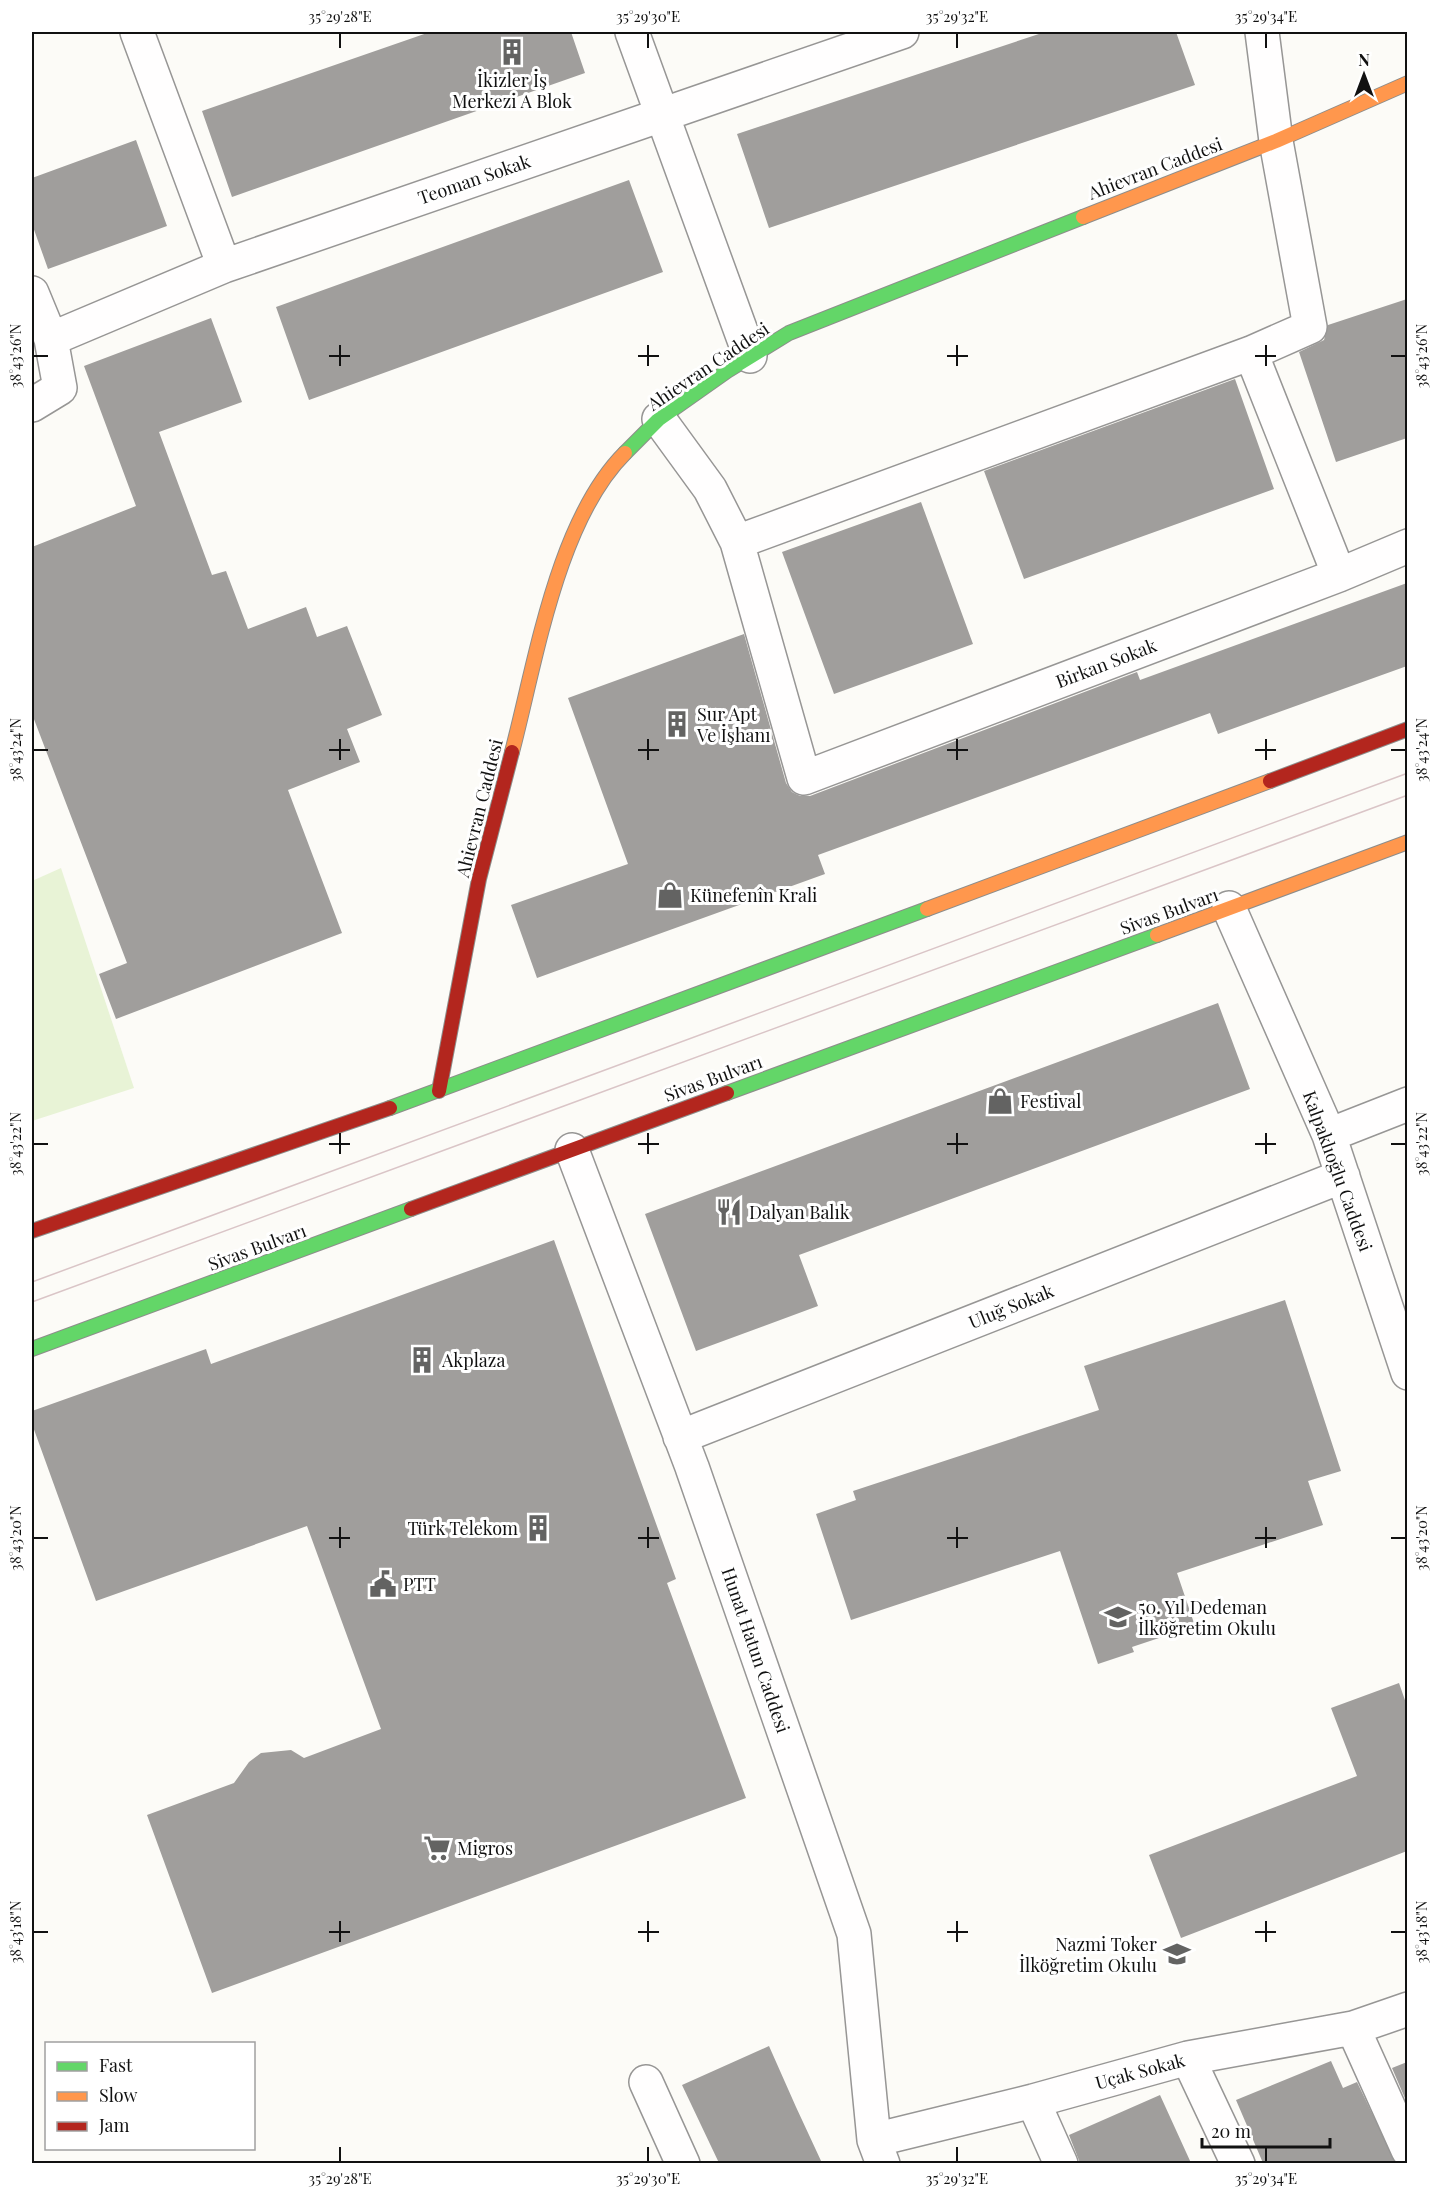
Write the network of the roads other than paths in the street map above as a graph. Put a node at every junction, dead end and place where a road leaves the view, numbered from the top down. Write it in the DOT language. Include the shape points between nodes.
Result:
graph roads {
  1 [pos="138,32"];
  2 [pos="632,32"];
  3 [pos="902,32"];
  4 [pos="1262,32"];
  5 [pos="1407,83"];
  6 [pos="663,114"];
  7 [pos="1276,141"];
  8 [pos="224,266"];
  9 [pos="32,293"];
  10 [pos="51,339"];
  11 [pos="1251,353"];
  12 [pos="750,356"];
  13 [pos="32,405"];
  14 [pos="659,419"];
  15 [pos="737,542"];
  16 [pos="1407,546"];
  17 [pos="1339,575"];
  18 [pos="1407,729"];
  19 [pos="1407,842"];
  20 [pos="1229,908"];
  21 [pos="439,1091"];
  22 [pos="1407,1104"];
  23 [pos="1329,1135"];
  24 [pos="572,1150"];
  25 [pos="1342,1176"];
  26 [pos="32,1231"];
  27 [pos="32,1349"];
  28 [pos="1407,1373"];
  29 [pos="680,1437"];
  30 [pos="1407,2008"];
  31 [pos="1353,2028"];
  32 [pos="1188,2058"];
  33 [pos="646,2082"];
  34 [pos="1032,2101"];
  35 [pos="1407,2150"];
  36 [pos="879,2152"];
  37 [pos="683,2163"];
  38 [pos="1060,2163"];
  39 [pos="1238,2163"];
  1 -- 8 [label="street"];
  2 -- 6 [label="street"];
  3 -- 6 [label="street, Teoman Sokak"];
  4 -- 7 [label="street"];
  5 -- 7 [label="main road, Ahievran Caddesi"];
  6 -- 8 [label="street, Teoman Sokak"];
  6 -- 12 [label="street"];
  7 -- 11 [label="street" via="1310,327"];
  7 -- 12 [label="main road, Ahievran Caddesi" via="789,333"];
  8 -- 10 [label="street, Teoman Sokak"];
  9 -- 10 [label="street"];
  10 -- 13 [label="street" via="60,388"];
  11 -- 15 [label="street"];
  11 -- 17 [label="street"];
  12 -- 14 [label="main road, Ahievran Caddesi"];
  14 -- 15 [label="street" via="710,489"];
  14 -- 21 [label="main road, Ahievran Caddesi" via="618,460 593,495 556,582 479,879"];
  15 -- 17 [label="street, Birkan Sokak" via="804,778"];
  16 -- 17 [label="street, Birkan Sokak"];
  18 -- 21 [label="main road"];
  19 -- 20 [label="main road, Sivas Bulvarı"];
  20 -- 23 [label="street, Kalpaklıoğlu Caddesi"];
  20 -- 24 [label="main road, Sivas Bulvarı"];
  21 -- 26 [label="main road"];
  22 -- 23 [label="street"];
  23 -- 25 [label="street, Kalpaklıoğlu Caddesi"];
  24 -- 27 [label="main road, Sivas Bulvarı"];
  24 -- 29 [label="street, Hunat Hatun Caddesi"];
  25 -- 28 [label="street, Kalpaklıoğlu Caddesi"];
  25 -- 29 [label="street, Uluğ Sokak"];
  29 -- 36 [label="street, Hunat Hatun Caddesi" via="854,1934"];
  30 -- 31 [label="street, Uçak Sokak"];
  31 -- 32 [label="street, Uçak Sokak"];
  31 -- 35 [label="street"];
  32 -- 34 [label="street, Uçak Sokak"];
  32 -- 39 [label="street"];
  33 -- 37 [label="street"];
  34 -- 36 [label="street, Uçak Sokak"];
  34 -- 38 [label="street"];
}
